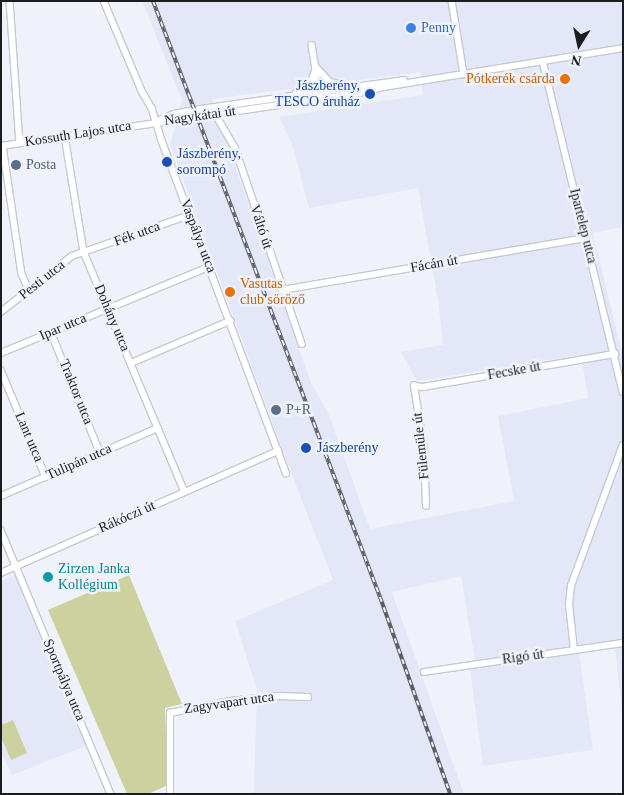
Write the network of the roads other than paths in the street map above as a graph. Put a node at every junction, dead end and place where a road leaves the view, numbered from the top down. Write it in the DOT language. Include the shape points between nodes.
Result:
graph roads {
  1 [pos="10,1"];
  2 [pos="104,1"];
  3 [pos="452,1"];
  4 [pos="312,45"];
  5 [pos="623,48"];
  6 [pos="543,61"];
  7 [pos="316,67"];
  8 [pos="464,74"];
  9 [pos="438,78"];
  10 [pos="363,84"];
  11 [pos="284,96"];
  12 [pos="321,96"];
  13 [pos="215,114"];
  14 [pos="156,122"];
  15 [pos="65,136"];
  16 [pos="20,143"];
  17 [pos="2,146"];
  18 [pos="190,216"];
  19 [pos="586,238"];
  20 [pos="84,252"];
  21 [pos="209,267"];
  22 [pos="29,290"];
  23 [pos="282,290"];
  24 [pos="107,308"];
  25 [pos="1,312"];
  26 [pos="230,321"];
  27 [pos="51,332"];
  28 [pos="302,344"];
  29 [pos="1,353"];
  30 [pos="615,354"];
  31 [pos="131,363"];
  32 [pos="1,370"];
  33 [pos="414,386"];
  34 [pos="623,390"];
  35 [pos="158,428"];
  36 [pos="623,445"];
  37 [pos="278,451"];
  38 [pos="100,452"];
  39 [pos="286,473"];
  40 [pos="46,477"];
  41 [pos="185,492"];
  42 [pos="1,496"];
  43 [pos="426,506"];
  44 [pos="1,530"];
  45 [pos="17,566"];
  46 [pos="1,572"];
  47 [pos="623,643"];
  48 [pos="574,650"];
  49 [pos="424,672"];
  50 [pos="308,697"];
  51 [pos="112,794"];
  52 [pos="170,794"];
  1 -- 16 [label="street"];
  2 -- 14 [label="street, Vaspálya utca"];
  3 -- 8 [label="street"];
  4 -- 7 [label="street"];
  5 -- 6 [label="street, Nagykátai út"];
  6 -- 8 [label="street, Nagykátai út"];
  6 -- 19 [label="street, Ipartelep utca"];
  7 -- 10 [label="street" via="330,82"];
  7 -- 11 [label="street" via="310,86"];
  7 -- 12 [label="street"];
  8 -- 9 [label="street, Nagykátai út"];
  9 -- 10 [label="street, Nagykátai út"];
  9 -- 12 [label="street, Nagykátai út"];
  10 -- 12 [label="street, Nagykátai út"];
  11 -- 12 [label="street, Nagykátai út"];
  11 -- 14 [label="street, Nagykátai út" via="174,114"];
  12 -- 13 [label="street, Nagykátai út"];
  13 -- 14 [label="street, Nagykátai út"];
  13 -- 23 [label="street, Váltó út" via="234,147"];
  14 -- 15 [label="street, Kossuth Lajos utca"];
  14 -- 18 [label="street, Vaspálya utca"];
  15 -- 16 [label="street, Kossuth Lajos utca"];
  15 -- 20 [label="street, Dohány utca"];
  16 -- 17 [label="street, Kossuth Lajos utca"];
  17 -- 22 [label="street" via="22,274"];
  18 -- 20 [label="street, Fék utca"];
  18 -- 21 [label="street, Vaspálya utca"];
  19 -- 23 [label="street, Fácán út"];
  19 -- 30 [label="street, Ipartelep utca"];
  20 -- 22 [label="street, Pesti utca" via="72,256"];
  20 -- 24 [label="street, Dohány utca"];
  21 -- 24 [label="street, Ipar utca"];
  21 -- 26 [label="street, Vaspálya utca"];
  22 -- 25 [label="street, Pesti utca"];
  23 -- 28 [label="street, Váltó út"];
  24 -- 27 [label="street, Ipar utca"];
  24 -- 31 [label="street, Dohány utca"];
  26 -- 31 [label="street"];
  26 -- 37 [label="street, Vaspálya utca"];
  27 -- 29 [label="street, Ipar utca"];
  27 -- 38 [label="street, Traktor utca"];
  30 -- 33 [label="street, Fecske út"];
  30 -- 34 [label="street, Ipartelep utca"];
  31 -- 35 [label="street, Dohány utca"];
  32 -- 40 [label="street, Lant utca"];
  33 -- 43 [label="street, Fülemüle út" via="424,449"];
  35 -- 38 [label="street, Tulipán utca"];
  35 -- 41 [label="street, Dohány utca"];
  36 -- 48 [label="street" via="571,586 569,605"];
  37 -- 39 [label="street, Vaspálya utca"];
  37 -- 41 [label="street, Rákóczi út"];
  38 -- 40 [label="street, Tulipán utca"];
  40 -- 42 [label="street, Tulipán utca"];
  41 -- 45 [label="street, Rákóczi út"];
  44 -- 45 [label="street, Sportpálya utca"];
  45 -- 46 [label="street, Rákóczi út"];
  45 -- 51 [label="street, Sportpálya utca"];
  47 -- 48 [label="street, Rigó út"];
  48 -- 49 [label="street, Rigó út"];
  50 -- 52 [label="street, Zagyvapart utca" via="278,696 230,701 174,711 169,716"];
}
